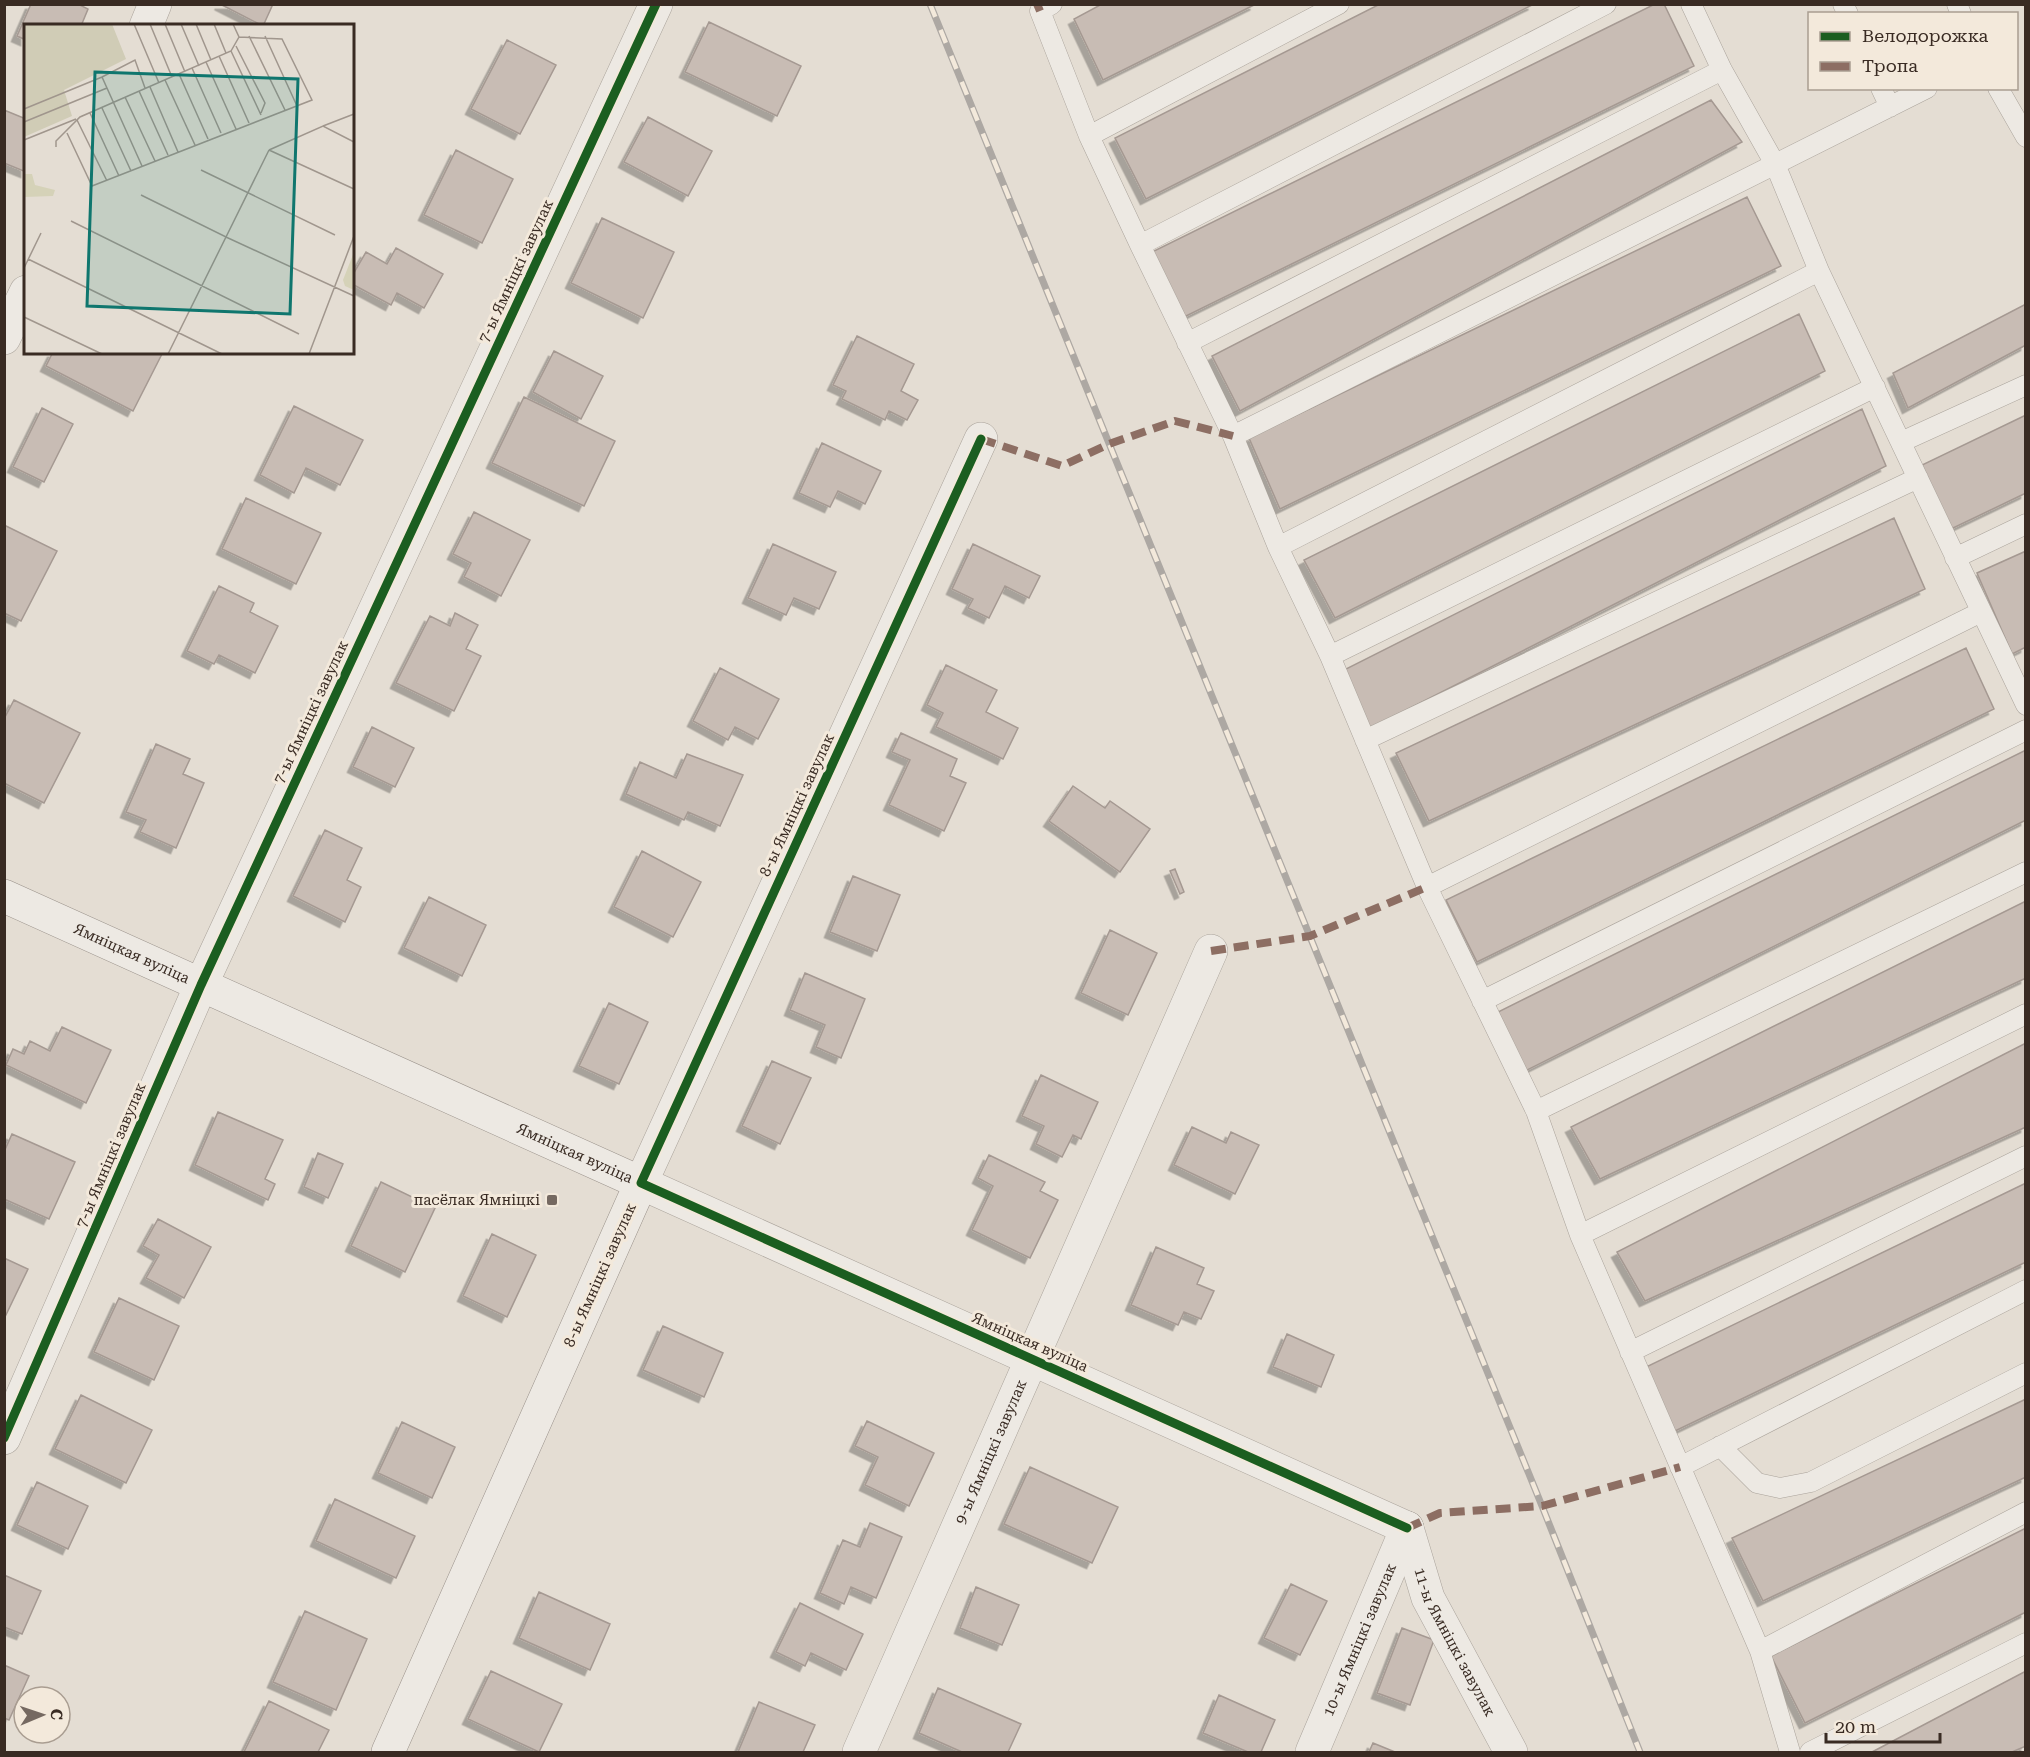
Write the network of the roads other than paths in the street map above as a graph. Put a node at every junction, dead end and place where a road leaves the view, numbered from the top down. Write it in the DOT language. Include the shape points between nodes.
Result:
graph roads {
  1 [pos="155,4"];
  2 [pos="656,4"];
  3 [pos="1052,4"];
  4 [pos="1340,4"];
  5 [pos="1606,4"];
  6 [pos="1691,4"];
  7 [pos="147,24"];
  8 [pos="1722,69"];
  9 [pos="1882,90"];
  10 [pos="1923,90"];
  11 [pos="1999,90"];
  12 [pos="1890,107"];
  13 [pos="1089,136"];
  14 [pos="2025,137"];
  15 [pos="1775,164"];
  16 [pos="1140,245"];
  17 [pos="1819,271"];
  18 [pos="24,296"];
  19 [pos="4,338"];
  20 [pos="1188,343"];
  21 [pos="2025,385"];
  22 [pos="1875,387"];
  23 [pos="1233,436"];
  24 [pos="981,440"];
  25 [pos="1901,442"];
  26 [pos="1918,478"];
  27 [pos="2025,525"];
  28 [pos="1278,547"];
  29 [pos="1956,558"];
  30 [pos="1981,612"];
  31 [pos="1330,656"];
  32 [pos="2017,665"];
  33 [pos="2025,705"];
  34 [pos="2025,730"];
  35 [pos="1365,740"];
  36 [pos="2025,872"];
  37 [pos="1427,887"];
  38 [pos="4,896"];
  39 [pos="1211,951"];
  40 [pos="201,985"];
  41 [pos="1482,1001"];
  42 [pos="2025,1014"];
  43 [pos="1536,1112"];
  44 [pos="2025,1156"];
  45 [pos="641,1183"];
  46 [pos="1580,1235"];
  47 [pos="2025,1290"];
  48 [pos="1630,1352"];
  49 [pos="1033,1359"];
  50 [pos="2025,1373"];
  51 [pos="4,1438"];
  52 [pos="1720,1446"];
  53 [pos="1680,1467"];
  54 [pos="2025,1512"];
  55 [pos="1407,1528"];
  56 [pos="2025,1643"];
  57 [pos="1760,1652"];
  58 [pos="388,1752"];
  59 [pos="859,1752"];
  60 [pos="1312,1752"];
  61 [pos="1511,1752"];
  62 [pos="1790,1752"];
  63 [pos="1810,1752"];
  1 -- 7 [label="street"];
  2 -- 40 [label="street, 7-ы Ямніцкі завулак"];
  3 -- 13 [label="lane" via="1040,11"];
  4 -- 13 [label="lane"];
  5 -- 16 [label="lane"];
  6 -- 8 [label="lane"];
  8 -- 15 [label="lane"];
  8 -- 20 [label="lane"];
  9 -- 12 [label="lane"];
  10 -- 12 [label="lane"];
  11 -- 14 [label="lane"];
  12 -- 15 [label="lane"];
  13 -- 16 [label="lane"];
  15 -- 17 [label="lane"];
  15 -- 23 [label="lane"];
  16 -- 20 [label="lane"];
  17 -- 22 [label="lane"];
  17 -- 28 [label="lane"];
  18 -- 19 [label="street"];
  20 -- 23 [label="lane"];
  21 -- 25 [label="lane"];
  22 -- 25 [label="lane"];
  22 -- 31 [label="lane"];
  23 -- 28 [label="lane"];
  24 -- 45 [label="street, 8-ы Ямніцкі завулак"];
  25 -- 26 [label="lane"];
  26 -- 29 [label="lane"];
  26 -- 35 [label="lane"];
  27 -- 29 [label="lane"];
  28 -- 31 [label="lane"];
  29 -- 30 [label="lane"];
  30 -- 32 [label="lane"];
  30 -- 37 [label="lane"];
  31 -- 35 [label="lane"];
  32 -- 33 [label="lane"];
  34 -- 41 [label="lane"];
  35 -- 37 [label="lane"];
  36 -- 43 [label="lane"];
  37 -- 41 [label="lane"];
  38 -- 40 [label="street, Ямніцкая вуліца"];
  39 -- 49 [label="street, 9-ы Ямніцкі завулак"];
  40 -- 45 [label="street, Ямніцкая вуліца"];
  40 -- 51 [label="street, 7-ы Ямніцкі завулак"];
  41 -- 43 [label="lane"];
  42 -- 46 [label="lane"];
  43 -- 46 [label="lane"];
  44 -- 48 [label="lane"];
  45 -- 49 [label="street, Ямніцкая вуліца"];
  45 -- 58 [label="street, 8-ы Ямніцкі завулак"];
  46 -- 48 [label="lane"];
  47 -- 52 [label="lane"];
  48 -- 53 [label="lane"];
  49 -- 55 [label="street, Ямніцкая вуліца"];
  49 -- 59 [label="street, 9-ы Ямніцкі завулак"];
  50 -- 52 [label="lane" via="1810,1482 1780,1488 1757,1483"];
  52 -- 53 [label="lane"];
  53 -- 57 [label="lane"];
  54 -- 57 [label="lane"];
  55 -- 60 [label="street, 10-ы Ямніцкі завулак"];
  55 -- 61 [label="street, 11-ы Ямніцкі завулак" via="1428,1598"];
  56 -- 63 [label="lane"];
  57 -- 62 [label="lane"];
}
